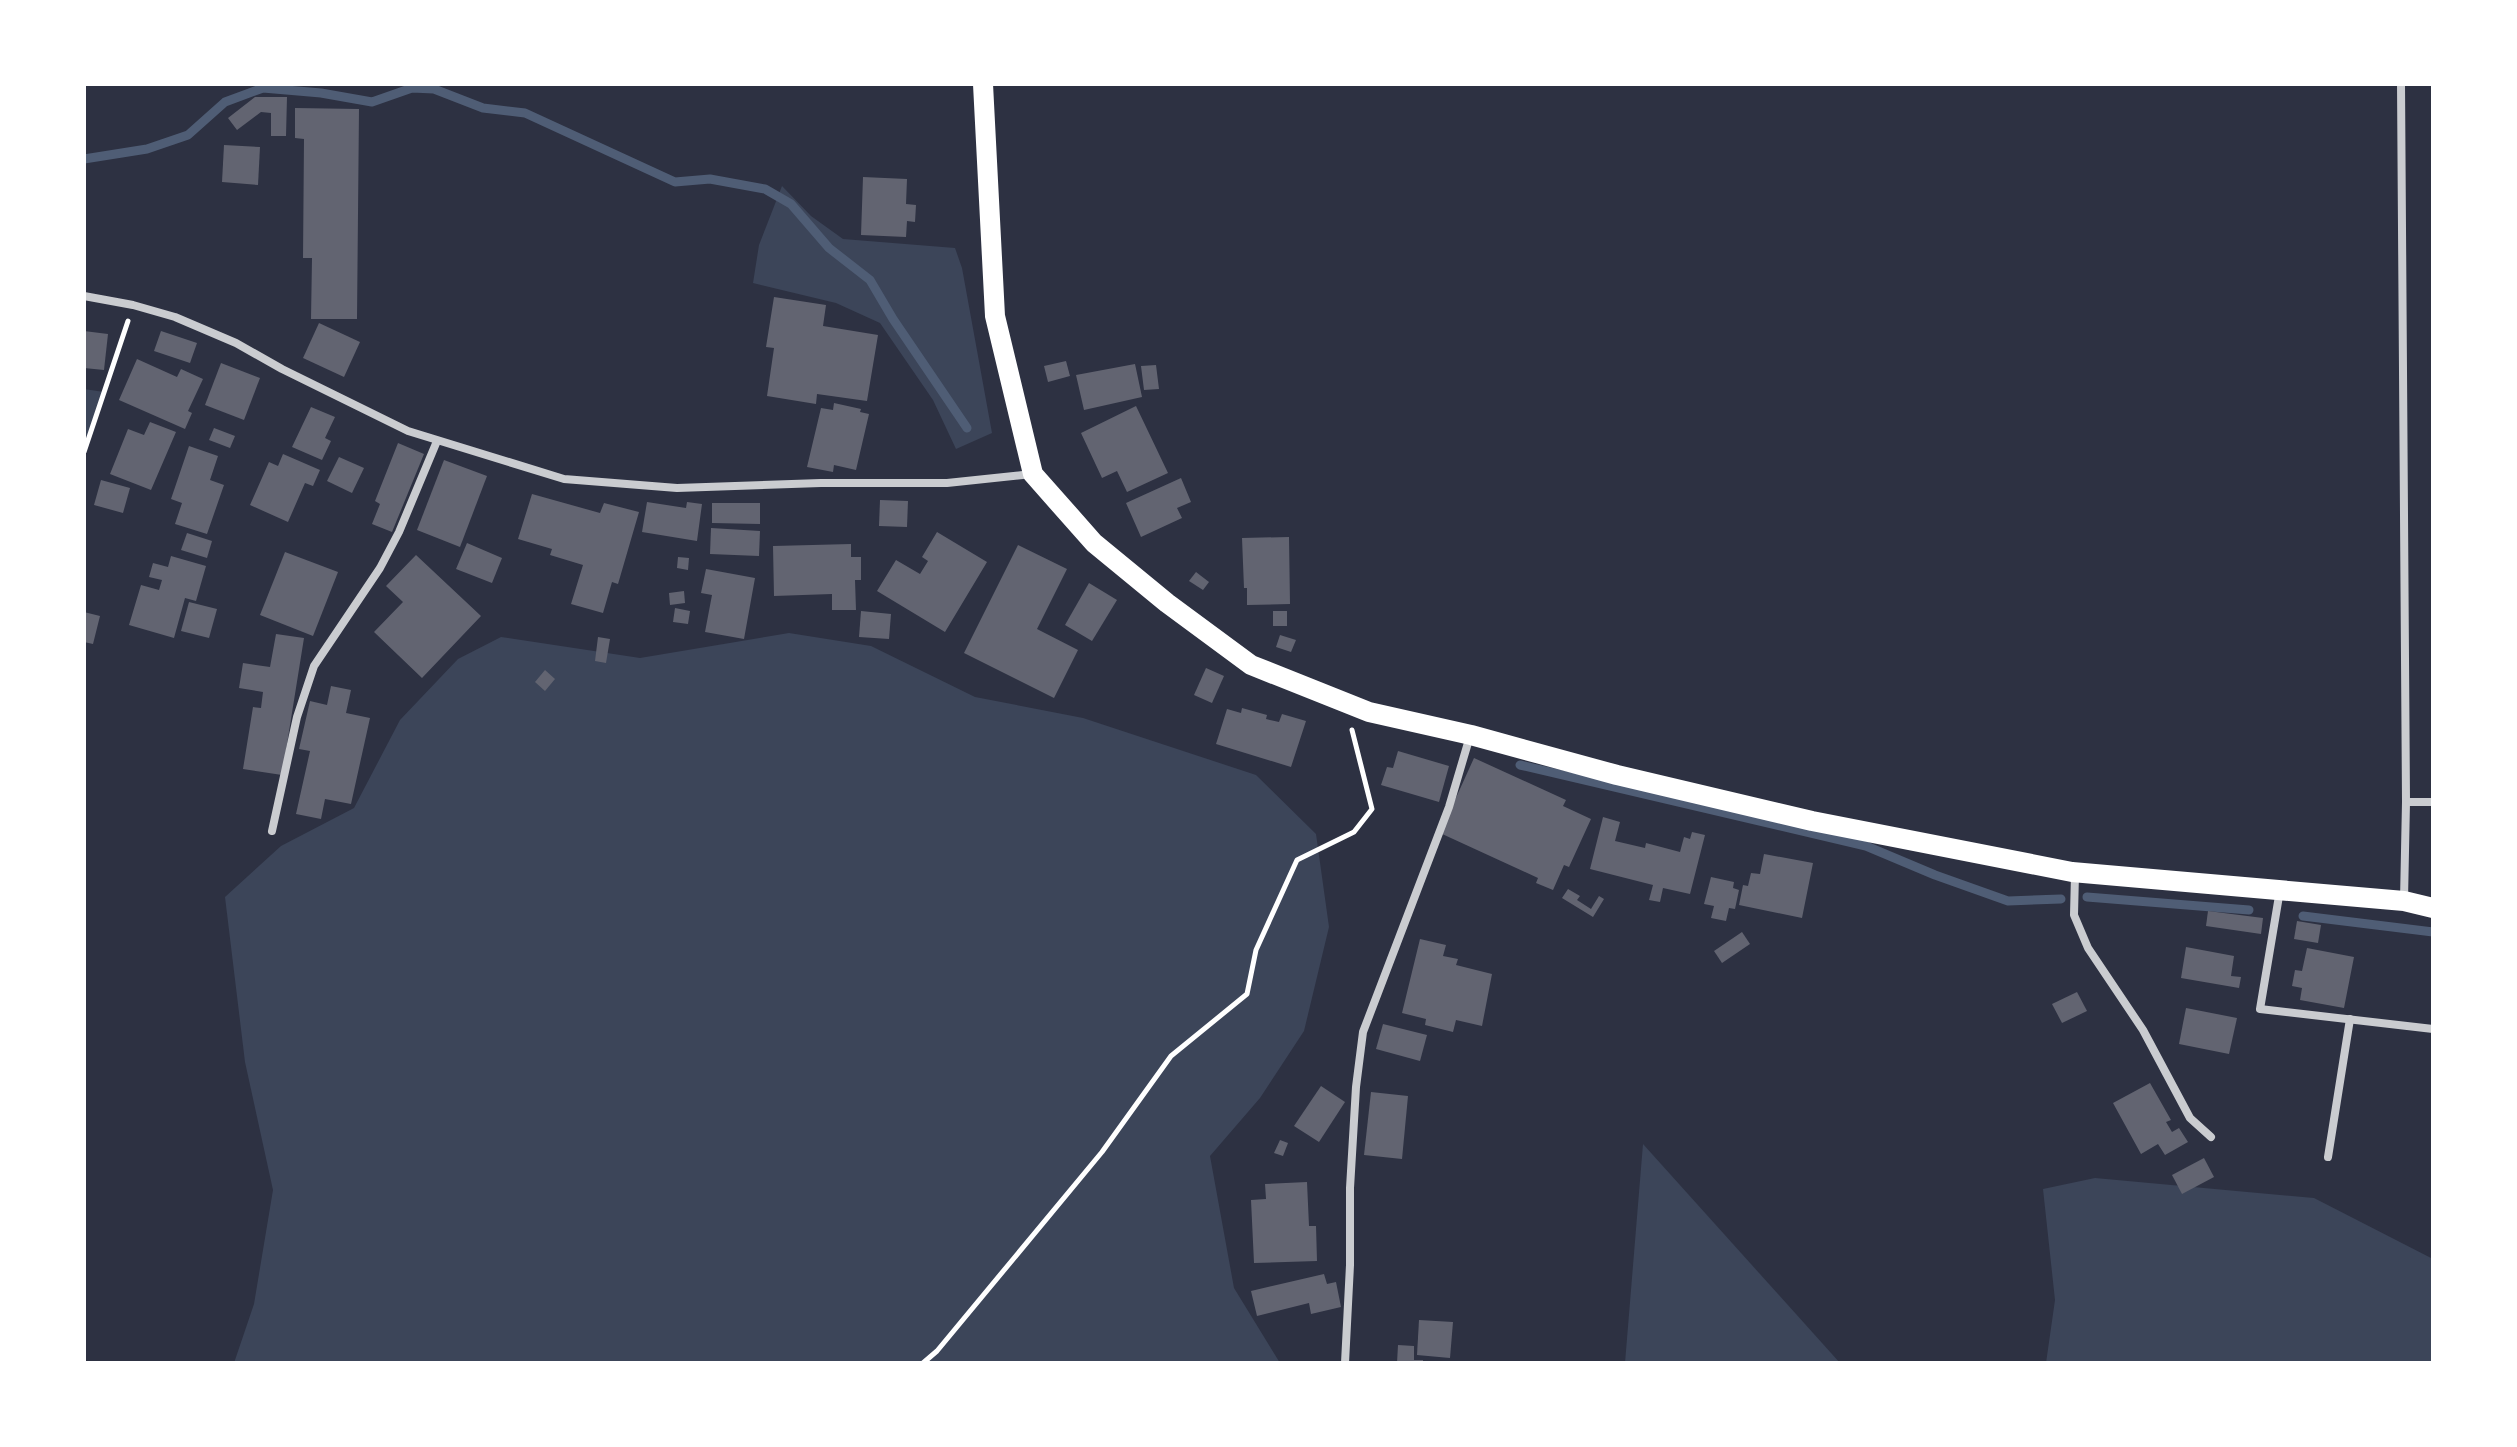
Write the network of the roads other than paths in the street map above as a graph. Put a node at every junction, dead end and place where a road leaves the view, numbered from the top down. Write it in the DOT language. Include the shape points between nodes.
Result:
graph roads {
  1 [pos="983,84"];
  2 [pos="2401,84"];
  3 [pos="84,296"];
  4 [pos="437,441"];
  5 [pos="1033,474"];
  6 [pos="1471,735"];
  7 [pos="2406,802"];
  8 [pos="2433,802"];
  9 [pos="272,831"];
  10 [pos="2075,872"];
  11 [pos="2280,890"];
  12 [pos="2404,901"];
  13 [pos="2433,908"];
  14 [pos="2350,1019"];
  15 [pos="2433,1029"];
  16 [pos="2211,1137"];
  17 [pos="2328,1157"];
  18 [pos="1345,1363"];
  1 -- 5 [label="main road" via="995,316"];
  2 -- 7 [label="street"];
  3 -- 4 [label="street" via="175,317"];
  4 -- 5 [label="street" via="564,479 677,488 947,483"];
  4 -- 9 [label="street" via="380,568 314,666"];
  5 -- 6 [label="main road" via="1094,543 1251,665 1369,712"];
  6 -- 10 [label="main road" via="1812,821"];
  6 -- 18 [label="street" via="1363,1032 1350,1188"];
  7 -- 8 [label="street"];
  7 -- 12 [label="street"];
  10 -- 11 [label="main road"];
  10 -- 16 [label="street" via="2074,915 2088,948 2143,1030 2190,1118"];
  11 -- 12 [label="main road"];
  11 -- 14 [label="street" via="2260,1009"];
  12 -- 13 [label="main road"];
  14 -- 15 [label="street"];
  14 -- 17 [label="street"];
}
